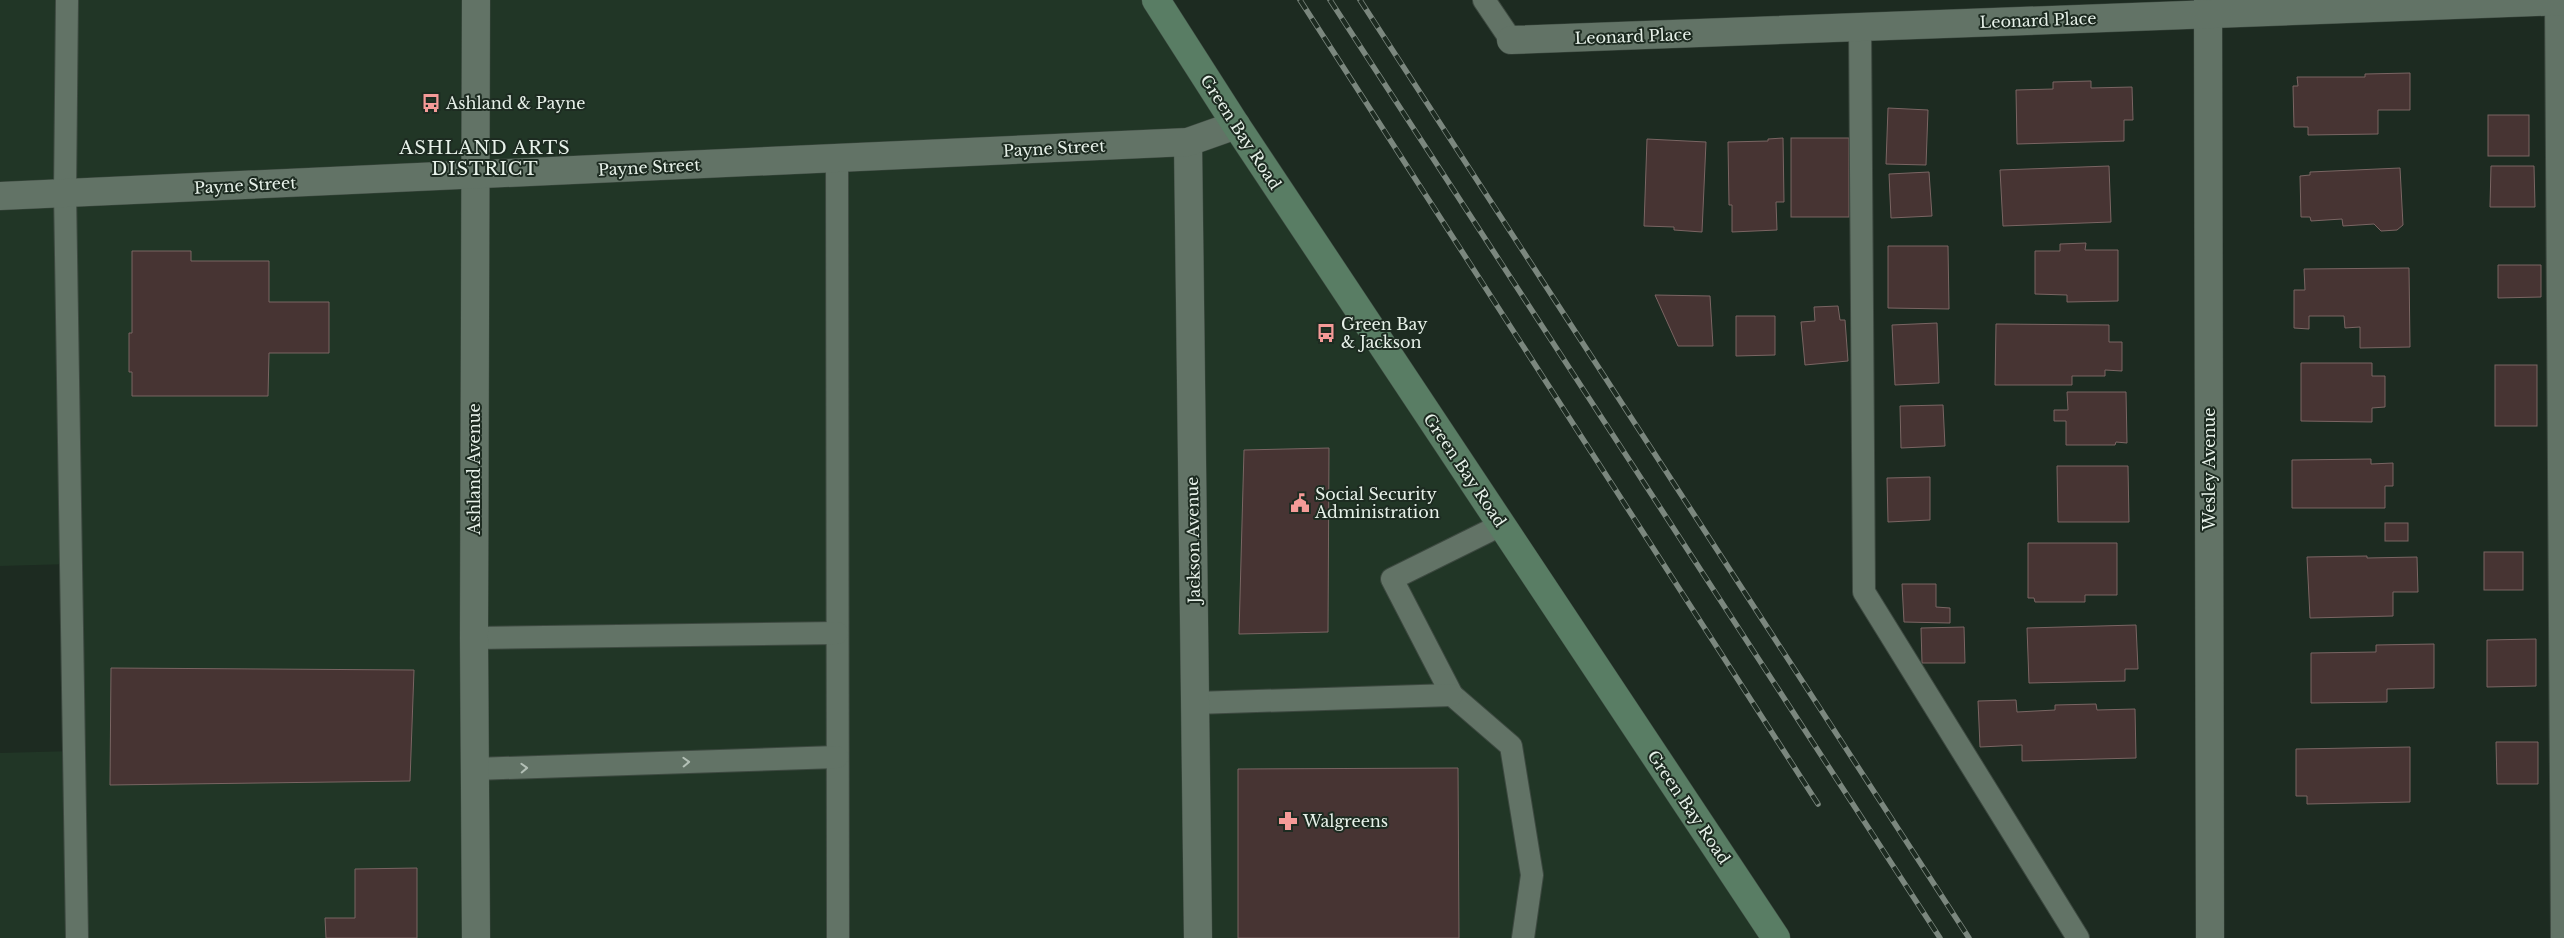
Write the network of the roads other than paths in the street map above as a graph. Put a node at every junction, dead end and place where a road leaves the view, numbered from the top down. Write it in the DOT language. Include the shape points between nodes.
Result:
graph roads {
  1 [pos="66,0"];
  2 [pos="476,0"];
  3 [pos="1156,0"];
  4 [pos="1484,0"];
  5 [pos="2560,1"];
  6 [pos="2208,7"];
  7 [pos="1860,27"];
  8 [pos="1511,40"];
  9 [pos="1236,125"];
  10 [pos="1188,142"];
  11 [pos="837,158"];
  12 [pos="475,174"];
  13 [pos="65,193"];
  14 [pos="0,196"];
  15 [pos="1501,525"];
  16 [pos="837,633"];
  17 [pos="474,638"];
  18 [pos="1452,696"];
  19 [pos="1195,704"];
  20 [pos="838,757"];
  21 [pos="475,769"];
  22 [pos="77,938"];
  23 [pos="476,938"];
  24 [pos="838,938"];
  25 [pos="1198,938"];
  26 [pos="1523,938"];
  27 [pos="1776,938"];
  28 [pos="2078,938"];
  29 [pos="2210,938"];
  30 [pos="2562,938"];
  1 -- 13 [label="lane"];
  2 -- 12 [label="street, Ashland Avenue"];
  3 -- 9 [label="main road, Green Bay Road"];
  4 -- 8 [label="lane"];
  5 -- 6 [label="street, Leonard Place"];
  5 -- 30 [label="lane"];
  6 -- 7 [label="street, Leonard Place"];
  6 -- 29 [label="street, Wesley Avenue"];
  7 -- 8 [label="street, Leonard Place"];
  7 -- 28 [label="lane" via="1864,592"];
  9 -- 10 [label="street, Payne Street"];
  9 -- 15 [label="main road, Green Bay Road"];
  10 -- 11 [label="street, Payne Street"];
  10 -- 19 [label="street, Jackson Avenue"];
  11 -- 12 [label="street, Payne Street"];
  11 -- 16 [label="lane"];
  12 -- 13 [label="street, Payne Street"];
  12 -- 17 [label="street, Ashland Avenue"];
  13 -- 14 [label="street, Payne Street"];
  13 -- 22 [label="lane"];
  15 -- 18 [label="lane" via="1392,579"];
  15 -- 27 [label="main road, Green Bay Road"];
  16 -- 17 [label="lane"];
  16 -- 20 [label="lane"];
  17 -- 21 [label="street, Ashland Avenue"];
  18 -- 19 [label="lane"];
  18 -- 26 [label="lane" via="1511,746 1532,875"];
  19 -- 25 [label="street, Jackson Avenue"];
  21 -- 20 [label="lane, one-way"];
  20 -- 24 [label="lane"];
  21 -- 23 [label="street, Ashland Avenue"];
}
